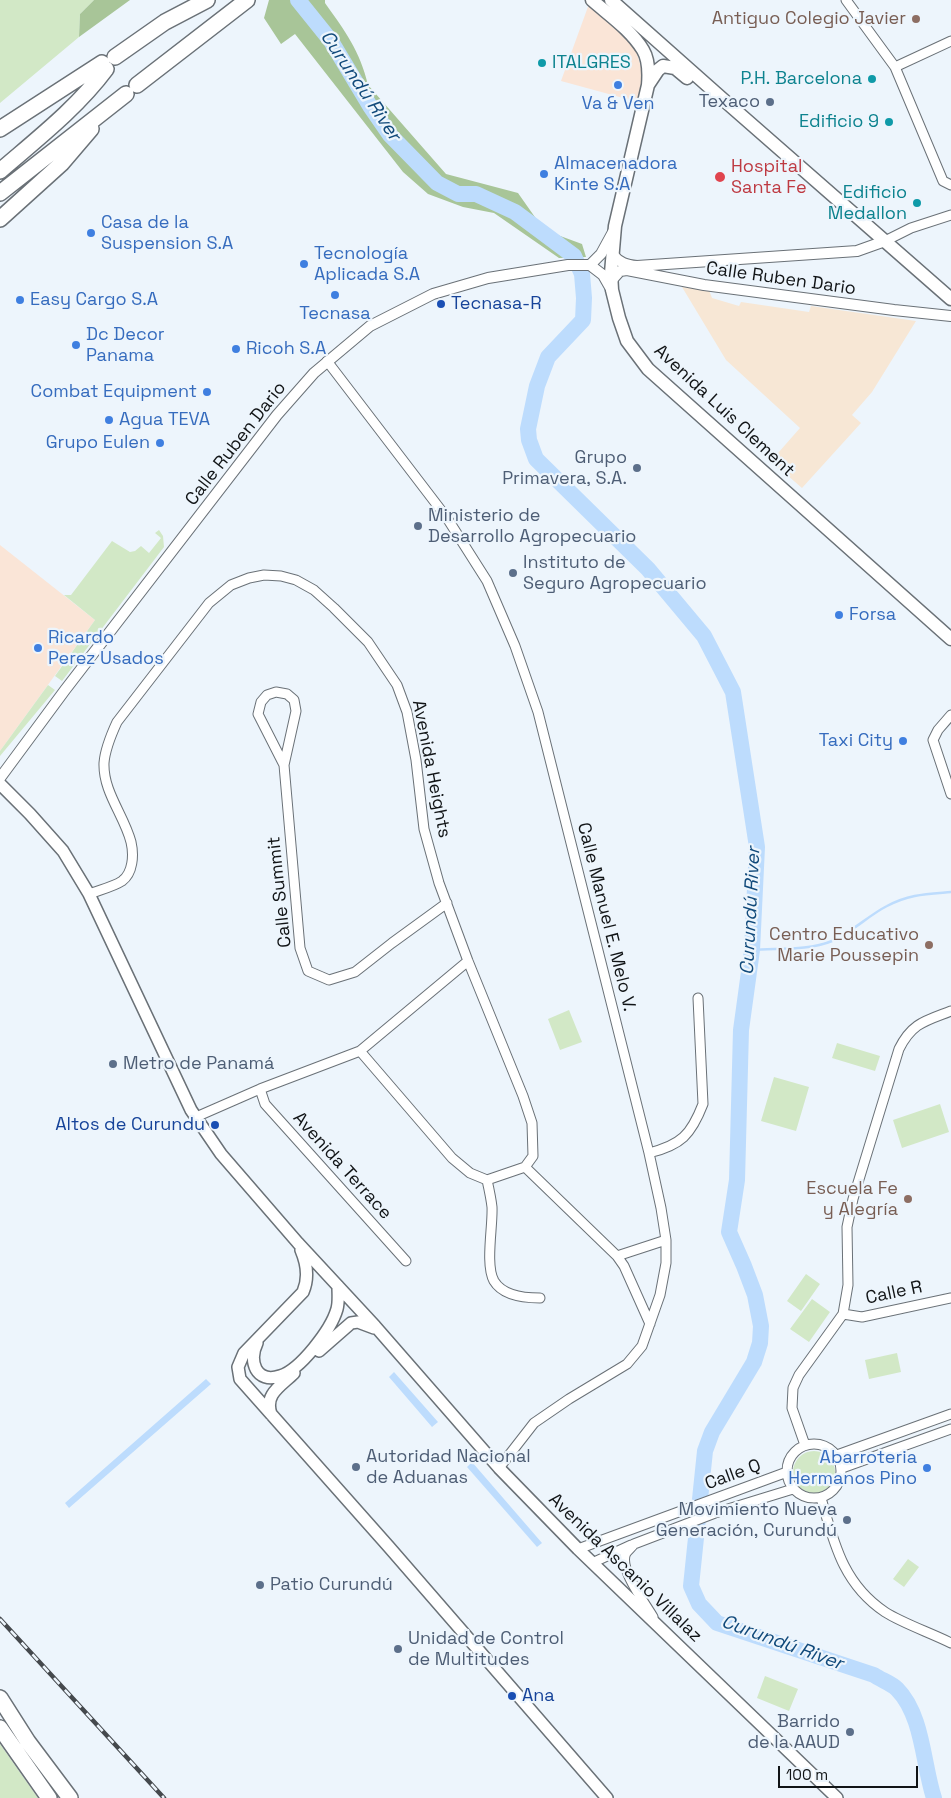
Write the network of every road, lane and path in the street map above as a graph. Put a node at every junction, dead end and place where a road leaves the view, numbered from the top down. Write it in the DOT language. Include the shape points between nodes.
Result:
graph roads {
  1 [pos="207,0"];
  2 [pos="247,0"];
  3 [pos="592,0"];
  4 [pos="612,0"];
  5 [pos="846,0"];
  6 [pos="951,42"];
  7 [pos="108,63"];
  8 [pos="895,67"];
  9 [pos="648,85"];
  10 [pos="726,102"];
  11 [pos="110,106"];
  12 [pos="0,129"];
  13 [pos="0,171"];
  14 [pos="950,185"];
  15 [pos="0,193"];
  16 [pos="951,215"];
  17 [pos="0,219"];
  18 [pos="615,226"];
  19 [pos="885,241"];
  20 [pos="612,254"];
  21 [pos="675,264"];
  22 [pos="589,265"];
  23 [pos="676,279"];
  24 [pos="612,285"];
  25 [pos="951,299"];
  26 [pos="951,316"];
  27 [pos="327,361"];
  28 [pos="951,639"];
  29 [pos="951,715"];
  30 [pos="284,765"];
  31 [pos="0,778"];
  32 [pos="0,784"];
  33 [pos="951,794"];
  34 [pos="89,894"];
  35 [pos="447,903"];
  36 [pos="468,961"];
  37 [pos="698,998"];
  38 [pos="951,1012"];
  39 [pos="360,1051"];
  40 [pos="260,1089"];
  41 [pos="196,1117"];
  42 [pos="649,1153"];
  43 [pos="525,1167"];
  44 [pos="487,1180"];
  45 [pos="666,1240"];
  46 [pos="298,1244"];
  47 [pos="617,1256"];
  48 [pos="406,1261"];
  49 [pos="338,1286"];
  50 [pos="540,1298"];
  51 [pos="951,1298"];
  52 [pos="843,1314"];
  53 [pos="650,1324"];
  54 [pos="378,1330"];
  55 [pos="260,1337"];
  56 [pos="951,1414"];
  57 [pos="272,1416"];
  58 [pos="951,1429"];
  59 [pos="805,1445"];
  60 [pos="836,1454"];
  61 [pos="500,1468"];
  62 [pos="842,1468"];
  63 [pos="787,1472"];
  64 [pos="793,1489"];
  65 [pos="821,1498"];
  66 [pos="634,1544"];
  67 [pos="578,1549"];
  68 [pos="592,1563"];
  69 [pos="657,1624"];
  70 [pos="951,1642"];
  71 [pos="0,1698"];
  72 [pos="0,1728"];
  73 [pos="49,1798"];
  74 [pos="70,1798"];
  75 [pos="607,1798"];
  76 [pos="837,1798"];
  1 -- 7 [label="highway" via="165,22"];
  2 -- 11 [label="highway"];
  3 -- 9 [label="main road" via="643,50 649,73"];
  4 -- 10 [label="main road"];
  5 -- 8 [label="street"];
  6 -- 8 [label="street"];
  7 -- 12 [label="highway"];
  7 -- 13 [label="highway" via="95,83 61,118"];
  8 -- 14 [label="street" via="943,181"];
  9 -- 10 [label="main road" via="660,67 666,65 675,68 706,93"];
  9 -- 18 [label="main road, Avenida Luis Clement"];
  10 -- 19 [label="main road"];
  11 -- 15 [label="highway"];
  11 -- 17 [label="highway" via="62,163"];
  16 -- 19 [label="street" via="911,228"];
  18 -- 20 [label="main road, Avenida Luis Clement"];
  18 -- 22 [label="street" via="606,246"];
  19 -- 21 [label="street" via="857,251"];
  19 -- 25 [label="main road"];
  20 -- 21 [label="street" via="624,265"];
  20 -- 24 [label="main road, Avenida Luis Clement"];
  21 -- 23 [label="street" via="672,273"];
  22 -- 24 [label="street"];
  22 -- 27 [label="street, Calle Ruben Dario" via="568,265 488,278 433,294 370,326"];
  23 -- 24 [label="street, Calle Ruben Dario" via="626,270 620,271"];
  23 -- 26 [label="street, Calle Ruben Dario"];
  24 -- 28 [label="main road, Avenida Luis Clement" via="618,318 627,341 648,369"];
  27 -- 31 [label="street, Calle Ruben Dario" via="277,415"];
  27 -- 42 [label="street, Calle Manuel E. Melo V." via="447,518 487,582 515,646 538,712"];
  29 -- 33 [label="street" via="934,740"];
  30 -- 30 [label="street" via="296,711 294,700 276,692 261,702 258,714"];
  30 -- 35 [label="street, Calle Summit" via="300,948 308,971 329,980 355,972"];
  32 -- 34 [label="main road, Avenida Ascanio Villalaz" via="63,851"];
  34 -- 35 [label="street, Avenida Heights" via="122,881 133,858 131,842 108,786 104,763 116,722 209,603 231,585 264,575 296,580 314,590 368,642 397,685 407,712 424,829"];
  34 -- 41 [label="main road, Avenida Ascanio Villalaz"];
  35 -- 36 [label="street, Avenida Heights"];
  36 -- 39 [label="street"];
  36 -- 43 [label="street, Avenida Heights" via="532,1123 533,1156"];
  37 -- 42 [label="street" via="704,1104 688,1134 668,1148"];
  38 -- 52 [label="street" via="911,1030 899,1049 846,1230 848,1285"];
  39 -- 40 [label="street"];
  39 -- 44 [label="street" via="452,1158 470,1173"];
  40 -- 41 [label="street"];
  40 -- 48 [label="street, Avenida Terrace" via="264,1104"];
  41 -- 46 [label="main road, Avenida Ascanio Villalaz" via="221,1154"];
  42 -- 45 [label="street, Calle Manuel E. Melo V."];
  43 -- 44 [label="street"];
  43 -- 47 [label="street"];
  44 -- 50 [label="street" via="492,1207 490,1266 494,1281 506,1292 525,1298"];
  45 -- 47 [label="street"];
  45 -- 53 [label="street, Calle Manuel E. Melo V." via="660,1296"];
  46 -- 49 [label="main road, Avenida Ascanio Villalaz"];
  46 -- 55 [label="main road, Avenida Ascanio Villalaz" via="306,1267 304,1290"];
  47 -- 53 [label="street"];
  49 -- 54 [label="main road, Avenida Ascanio Villalaz"];
  49 -- 55 [label="main road" via="337,1308 324,1336 285,1374 267,1377 254,1367 252,1355"];
  51 -- 52 [label="street, Calle R" via="862,1317"];
  52 -- 59 [label="street" via="793,1388 792,1408"];
  53 -- 61 [label="street, Calle Manuel E. Melo V." via="642,1346 627,1364 534,1423"];
  54 -- 57 [label="main road" via="356,1322 344,1328 272,1394 268,1403"];
  54 -- 61 [label="main road, Avenida Ascanio Villalaz"];
  55 -- 57 [label="main road, Avenida Ascanio Villalaz" via="242,1356 238,1372 244,1385"];
  56 -- 60 [label="street"];
  57 -- 75 [label="main road, Avenida Ascanio Villalaz"];
  58 -- 62 [label="street"];
  59 -- 60 [label="street" via="826,1446"];
  59 -- 63 [label="street" via="792,1456"];
  60 -- 62 [label="street"];
  61 -- 67 [label="main road, Avenida Ascanio Villalaz"];
  62 -- 65 [label="street" via="839,1484"];
  63 -- 64 [label="street"];
  63 -- 67 [label="street, Calle Q"];
  64 -- 65 [label="street" via="809,1498"];
  64 -- 66 [label="street, Calle Q"];
  65 -- 70 [label="street" via="841,1562 873,1603 887,1613"];
  66 -- 68 [label="street, Calle Q"];
  66 -- 69 [label="street" via="626,1553 624,1562 629,1577"];
  67 -- 68 [label="main road, Avenida Ascanio Villalaz"];
  68 -- 69 [label="main road, Avenida Ascanio Villalaz"];
  69 -- 76 [label="main road, Avenida Ascanio Villalaz"];
  71 -- 74 [label="highway"];
  72 -- 73 [label="highway"];
}
